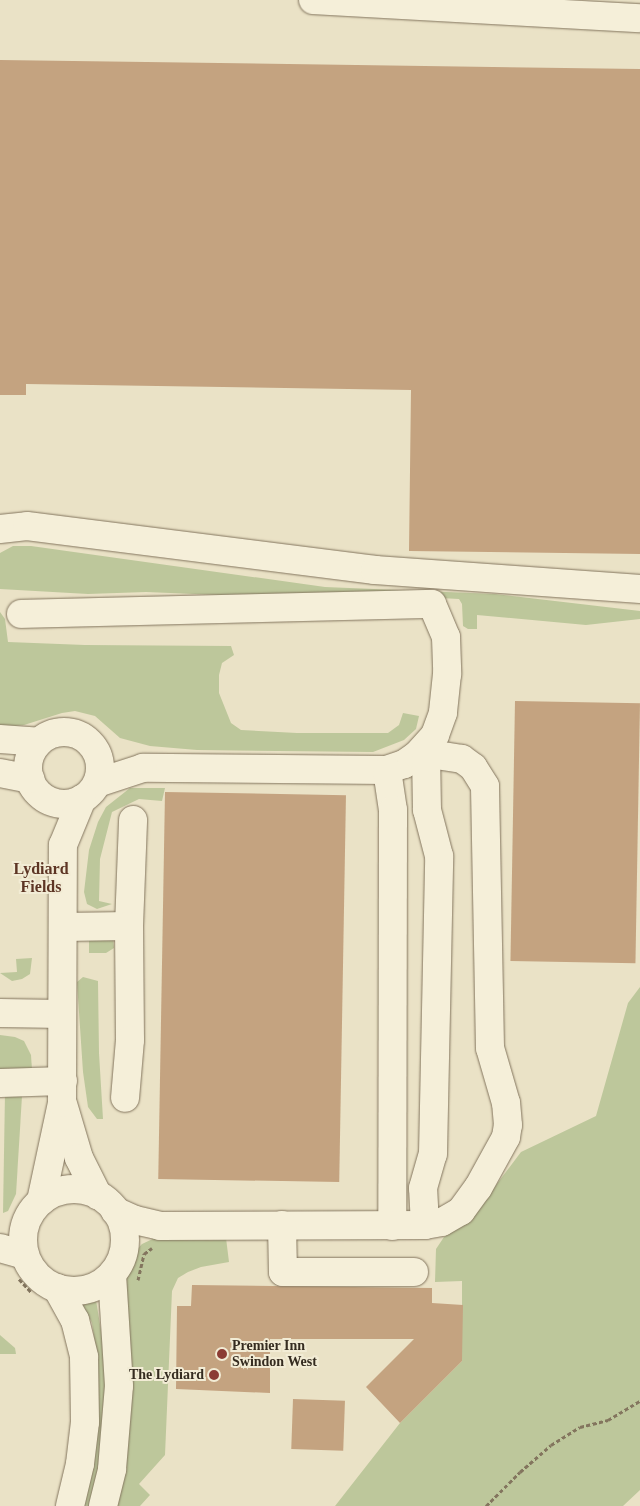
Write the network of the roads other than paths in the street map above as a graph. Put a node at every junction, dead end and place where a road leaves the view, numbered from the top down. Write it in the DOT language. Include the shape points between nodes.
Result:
graph roads {
  1 [pos="313,0"];
  2 [pos="640,18"];
  3 [pos="0,529"];
  4 [pos="640,589"];
  5 [pos="21,614"];
  6 [pos="0,739"];
  7 [pos="39,742"];
  8 [pos="95,748"];
  9 [pos="421,754"];
  10 [pos="143,768"];
  11 [pos="387,770"];
  12 [pos="0,773"];
  13 [pos="38,789"];
  14 [pos="90,791"];
  15 [pos="133,820"];
  16 [pos="63,845"];
  17 [pos="129,926"];
  18 [pos="63,927"];
  19 [pos="0,1013"];
  20 [pos="62,1014"];
  21 [pos="0,1083"];
  22 [pos="62,1092"];
  23 [pos="126,1098"];
  24 [pos="41,1201"];
  25 [pos="107,1203"];
  26 [pos="282,1225"];
  27 [pos="425,1225"];
  28 [pos="25,1226"];
  29 [pos="160,1226"];
  30 [pos="392,1226"];
  31 [pos="0,1238"];
  32 [pos="124,1247"];
  33 [pos="14,1260"];
  34 [pos="414,1272"];
  35 [pos="112,1274"];
  36 [pos="47,1294"];
  37 [pos="70,1506"];
  38 [pos="103,1506"];
  1 -- 2 [label="street"];
  3 -- 4 [label="street" via="27,526 375,570"];
  5 -- 9 [label="street" via="432,604 446,637 447,674 443,713 435,735"];
  6 -- 7 [label="street"];
  7 -- 8 [label="street" via="50,734 66,732 83,736"];
  7 -- 13 [label="street" via="30,755 28,767"];
  8 -- 10 [label="street"];
  8 -- 14 [label="street" via="100,766"];
  9 -- 11 [label="street"];
  9 -- 27 [label="street" via="427,810 439,856 433,1154 423,1188"];
  9 -- 27 [label="street" via="462,759 473,767 485,786 490,1048 506,1103 508,1125 506,1137 478,1188 461,1211 442,1222"];
  10 -- 11 [label="street"];
  10 -- 14 [label="street"];
  11 -- 30 [label="street" via="393,810"];
  12 -- 13 [label="street"];
  13 -- 14 [label="street" via="56,803 68,804"];
  13 -- 16 [label="street"];
  14 -- 16 [label="street"];
  15 -- 17 [label="street"];
  16 -- 18 [label="street"];
  17 -- 18 [label="street"];
  17 -- 23 [label="street" via="130,1040"];
  18 -- 20 [label="street"];
  19 -- 20 [label="street"];
  20 -- 22 [label="street"];
  21 -- 22 [label="street"];
  22 -- 24 [label="street"];
  22 -- 25 [label="street" via="79,1158"];
  24 -- 25 [label="street" via="69,1189 84,1190"];
  24 -- 28 [label="street"];
  25 -- 29 [label="street" via="135,1220"];
  25 -- 32 [label="street" via="124,1232"];
  26 -- 29 [label="street"];
  26 -- 30 [label="street"];
  26 -- 34 [label="street" via="283,1272"];
  27 -- 30 [label="street"];
  28 -- 31 [label="street"];
  28 -- 33 [label="street"];
  29 -- 32 [label="street"];
  32 -- 35 [label="street"];
  33 -- 36 [label="street" via="30,1268"];
  35 -- 36 [label="street" via="90,1289"];
  35 -- 38 [label="street" via="119,1386 112,1469"];
  36 -- 37 [label="street" via="75,1320 84,1357 85,1422"];
}
